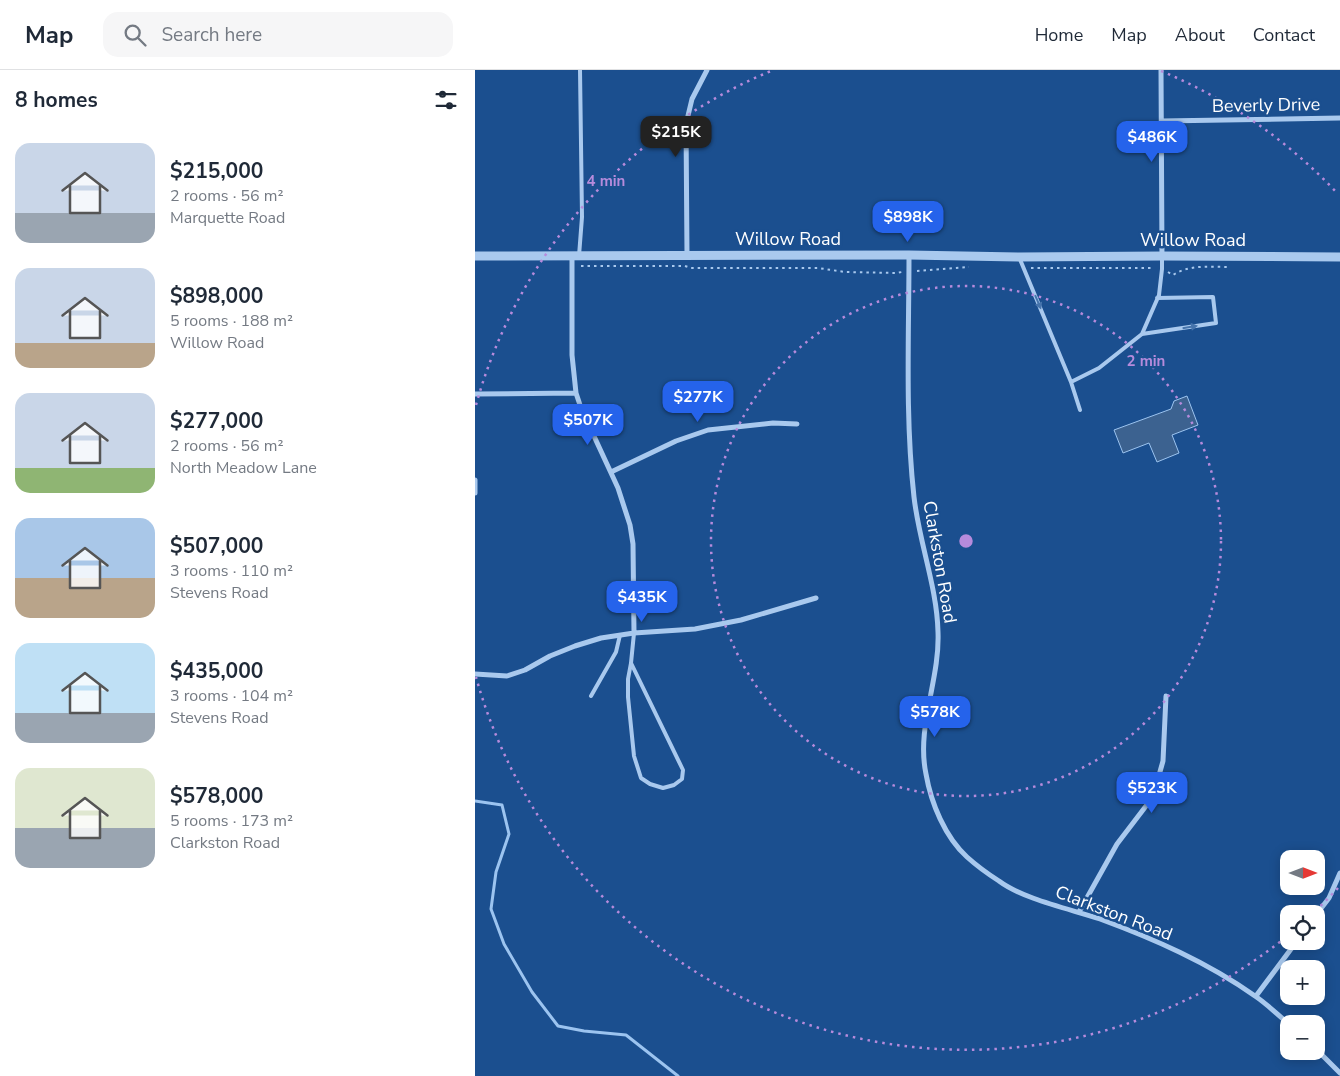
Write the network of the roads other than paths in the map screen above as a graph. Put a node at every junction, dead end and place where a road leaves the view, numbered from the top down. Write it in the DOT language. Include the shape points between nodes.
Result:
graph roads {
  1 [pos="581,70"];
  2 [pos="707,70"];
  3 [pos="1161,70"];
  4 [pos="1340,118"];
  5 [pos="1162,121"];
  6 [pos="687,255"];
  7 [pos="909,255"];
  8 [pos="475,256"];
  9 [pos="575,256"];
  10 [pos="1162,256"];
  11 [pos="1019,257"];
  12 [pos="1340,257"];
  13 [pos="1157,298"];
  14 [pos="1142,334"];
  15 [pos="1071,382"];
  16 [pos="576,393"];
  17 [pos="475,394"];
  18 [pos="1080,410"];
  19 [pos="797,424"];
  20 [pos="611,472"];
  21 [pos="475,480"];
  22 [pos="475,493"];
  23 [pos="816,598"];
  24 [pos="634,633"];
  25 [pos="621,635"];
  26 [pos="631,663"];
  27 [pos="475,674"];
  28 [pos="591,696"];
  29 [pos="1166,696"];
  30 [pos="1340,873"];
  31 [pos="1324,905"];
  32 [pos="1079,912"];
  33 [pos="1290,950"];
  34 [pos="1256,996"];
  35 [pos="1280,1016"];
  36 [pos="1325,1058"];
  37 [pos="1340,1073"];
  1 -- 9 [label="lane" via="582,217"];
  2 -- 6 [label="street" via="692,99 686,124"];
  3 -- 5 [label="street"];
  4 -- 5 [label="street, Beverly Drive"];
  5 -- 10 [label="street"];
  6 -- 7 [label="street, Willow Road"];
  6 -- 9 [label="street, Willow Road"];
  7 -- 11 [label="street, Willow Road"];
  7 -- 32 [label="street, Clarkston Road" via="910,462 939,635 925,731 925,773 943,823 966,856 1015,891"];
  8 -- 9 [label="street, Willow Road"];
  9 -- 16 [label="street" via="572,355"];
  10 -- 11 [label="street, Willow Road"];
  10 -- 12 [label="street, Willow Road"];
  10 -- 13 [label="lane"];
  11 -- 15 [label="lane, one-way"];
  13 -- 14 [label="lane"];
  14 -- 13 [label="lane, one-way" via="1216,323 1213,297"];
  14 -- 15 [label="lane" via="1099,368"];
  15 -- 18 [label="lane"];
  16 -- 17 [label="street"];
  16 -- 20 [label="street"];
  19 -- 20 [label="street" via="773,423 708,430 676,441"];
  20 -- 24 [label="street" via="630,525"];
  21 -- 22 [label="street"];
  23 -- 24 [label="street" via="741,620 695,629"];
  24 -- 25 [label="street"];
  24 -- 26 [label="lane"];
  25 -- 27 [label="street" via="575,646 507,676"];
  25 -- 28 [label="lane"];
  26 -- 26 [label="lane" via="627,697 634,756 641,778 663,788 674,785 682,779 683,770"];
  29 -- 32 [label="street" via="1163,762 1156,786 1146,806 1117,844"];
  30 -- 31 [label="street"];
  32 -- 34 [label="street, Clarkston Road" via="1179,952"];
  33 -- 34 [label="street"];
  34 -- 35 [label="street, Clarkston Road"];
  36 -- 37 [label="street"];
}
